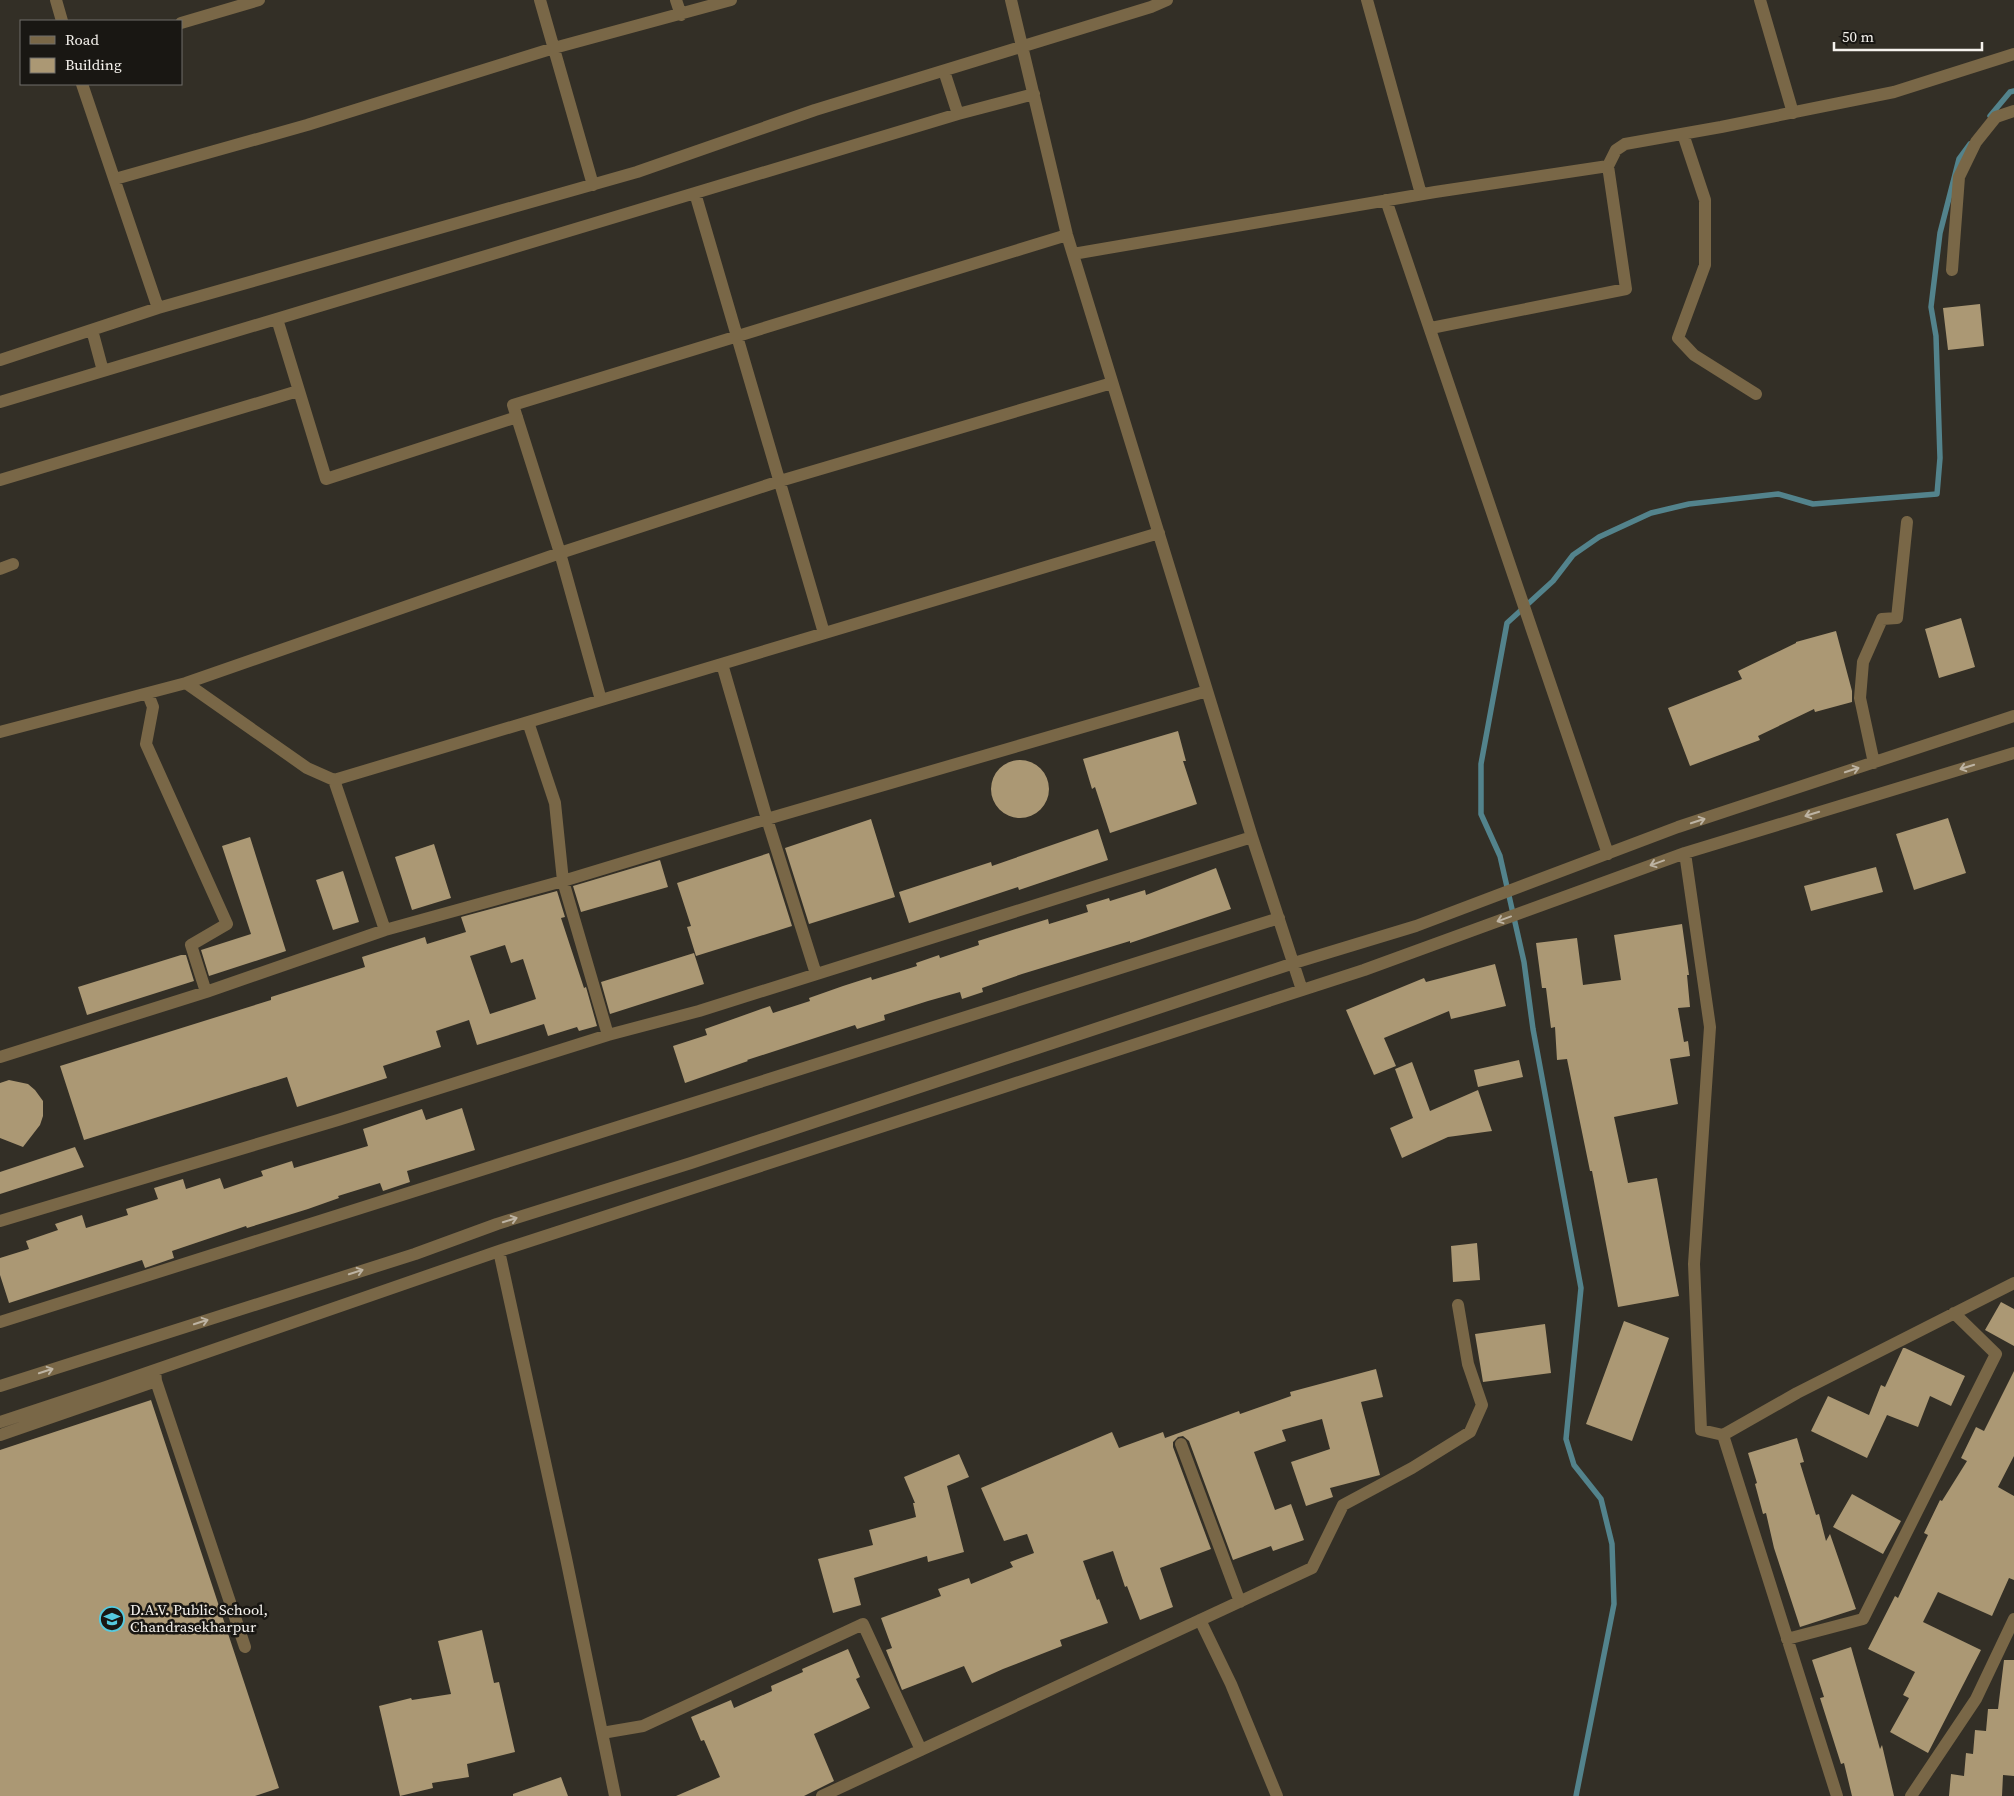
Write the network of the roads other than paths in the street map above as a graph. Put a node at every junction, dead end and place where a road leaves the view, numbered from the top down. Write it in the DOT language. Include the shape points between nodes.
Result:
graph roads {
  1 [pos="56,0"];
  2 [pos="259,0"];
  3 [pos="540,0"];
  4 [pos="676,0"];
  5 [pos="731,0"];
  6 [pos="1011,0"];
  7 [pos="1166,0"];
  8 [pos="1367,0"];
  9 [pos="1760,0"];
  10 [pos="681,15"];
  11 [pos="62,20"];
  12 [pos="182,23"];
  13 [pos="1023,45"];
  14 [pos="554,48"];
  15 [pos="2014,54"];
  16 [pos="944,70"];
  17 [pos="82,85"];
  18 [pos="1034,94"];
  19 [pos="2014,111"];
  20 [pos="1794,113"];
  21 [pos="958,114"];
  22 [pos="1682,134"];
  23 [pos="1608,166"];
  24 [pos="114,179"];
  25 [pos="593,185"];
  26 [pos="695,193"];
  27 [pos="1421,194"];
  28 [pos="1386,200"];
  29 [pos="1067,235"];
  30 [pos="1073,254"];
  31 [pos="1952,270"];
  32 [pos="158,308"];
  33 [pos="277,319"];
  34 [pos="1431,328"];
  35 [pos="92,330"];
  36 [pos="737,336"];
  37 [pos="0,360"];
  38 [pos="103,370"];
  39 [pos="1112,383"];
  40 [pos="298,391"];
  41 [pos="1756,394"];
  42 [pos="0,402"];
  43 [pos="517,417"];
  44 [pos="0,480"];
  45 [pos="780,481"];
  46 [pos="1906,522"];
  47 [pos="1159,533"];
  48 [pos="560,553"];
  49 [pos="13,564"];
  50 [pos="0,569"];
  51 [pos="824,633"];
  52 [pos="722,664"];
  53 [pos="186,684"];
  54 [pos="1207,691"];
  55 [pos="148,694"];
  56 [pos="601,700"];
  57 [pos="2014,716"];
  58 [pos="528,722"];
  59 [pos="0,732"];
  60 [pos="2014,753"];
  61 [pos="1874,763"];
  62 [pos="334,780"];
  63 [pos="767,819"];
  64 [pos="1252,837"];
  65 [pos="1685,853"];
  66 [pos="1608,854"];
  67 [pos="563,881"];
  68 [pos="1279,918"];
  69 [pos="385,930"];
  70 [pos="1294,964"];
  71 [pos="816,974"];
  72 [pos="1302,990"];
  73 [pos="206,992"];
  74 [pos="608,1035"];
  75 [pos="0,1057"];
  76 [pos="0,1220"];
  77 [pos="499,1251"];
  78 [pos="2014,1283"];
  79 [pos="1458,1305"];
  80 [pos="1954,1313"];
  81 [pos="0,1322"];
  82 [pos="156,1376"];
  83 [pos="0,1386"];
  84 [pos="0,1422"];
  85 [pos="0,1435"];
  86 [pos="1723,1435"];
  87 [pos="1181,1444"];
  88 [pos="1240,1602"];
  89 [pos="2014,1618"];
  90 [pos="1200,1620"];
  91 [pos="1787,1639"];
  92 [pos="245,1647"];
  93 [pos="602,1733"];
  94 [pos="922,1750"];
  95 [pos="615,1796"];
  96 [pos="822,1796"];
  97 [pos="1277,1796"];
  98 [pos="1837,1796"];
  99 [pos="1911,1796"];
  1 -- 11 [label="street"];
  2 -- 12 [label="street"];
  3 -- 14 [label="street"];
  4 -- 10 [label="street"];
  5 -- 10 [label="street"];
  6 -- 13 [label="street"];
  7 -- 13 [label="street"];
  8 -- 27 [label="street"];
  9 -- 20 [label="street"];
  10 -- 14 [label="street"];
  13 -- 16 [label="street"];
  13 -- 18 [label="street"];
  14 -- 24 [label="street" via="307,125"];
  14 -- 25 [label="street"];
  15 -- 20 [label="street" via="1894,92"];
  16 -- 21 [label="street"];
  16 -- 25 [label="street"];
  17 -- 24 [label="street"];
  18 -- 21 [label="street"];
  18 -- 29 [label="street"];
  19 -- 31 [label="street" via="1996,117 1976,142 1959,177"];
  20 -- 22 [label="street"];
  21 -- 26 [label="street"];
  22 -- 23 [label="street" via="1624,144 1616,150"];
  22 -- 41 [label="street" via="1705,200 1705,265 1678,338 1694,356"];
  23 -- 27 [label="street"];
  23 -- 34 [label="street" via="1626,289"];
  24 -- 32 [label="street"];
  25 -- 32 [label="street"];
  26 -- 33 [label="street"];
  26 -- 36 [label="street"];
  27 -- 28 [label="street"];
  28 -- 30 [label="street"];
  28 -- 34 [label="street"];
  29 -- 30 [label="street"];
  29 -- 36 [label="street"];
  30 -- 39 [label="street"];
  32 -- 35 [label="street"];
  33 -- 38 [label="street"];
  33 -- 40 [label="street"];
  34 -- 66 [label="street"];
  35 -- 37 [label="street"];
  35 -- 38 [label="street"];
  36 -- 43 [label="street" via="513,405"];
  36 -- 45 [label="street"];
  38 -- 42 [label="street"];
  39 -- 45 [label="street"];
  39 -- 47 [label="street"];
  40 -- 43 [label="street" via="326,479"];
  40 -- 44 [label="street"];
  43 -- 48 [label="street"];
  45 -- 48 [label="street"];
  45 -- 51 [label="street"];
  46 -- 61 [label="street" via="1897,618 1882,618 1864,662 1860,698"];
  47 -- 51 [label="street"];
  47 -- 54 [label="street"];
  48 -- 53 [label="street"];
  48 -- 56 [label="street"];
  49 -- 50 [label="street"];
  51 -- 52 [label="street"];
  52 -- 56 [label="street"];
  52 -- 63 [label="street"];
  53 -- 55 [label="street"];
  53 -- 62 [label="street" via="308,768"];
  54 -- 63 [label="street"];
  54 -- 64 [label="street"];
  55 -- 59 [label="street"];
  55 -- 73 [label="street" via="153,707 146,744 227,924 191,945"];
  56 -- 58 [label="street"];
  57 -- 61 [label="street"];
  58 -- 62 [label="street"];
  58 -- 67 [label="street" via="555,803"];
  60 -- 65 [label="street, one-way"];
  66 -- 61 [label="street, one-way" via="1678,827"];
  62 -- 69 [label="street"];
  63 -- 67 [label="street"];
  63 -- 71 [label="street"];
  64 -- 68 [label="street"];
  64 -- 71 [label="street"];
  65 -- 72 [label="street, one-way"];
  65 -- 86 [label="street" via="1710,1027 1694,1264 1701,1430"];
  66 -- 70 [label="street" via="1416,926"];
  67 -- 69 [label="street"];
  67 -- 74 [label="street"];
  68 -- 70 [label="street"];
  68 -- 81 [label="street"];
  69 -- 73 [label="street"];
  70 -- 72 [label="street"];
  83 -- 70 [label="street, one-way" via="691,1164"];
  71 -- 74 [label="street" via="699,1011"];
  72 -- 77 [label="street"];
  73 -- 75 [label="street"];
  74 -- 76 [label="street" via="338,1120"];
  77 -- 82 [label="street"];
  77 -- 93 [label="street"];
  78 -- 80 [label="street"];
  79 -- 88 [label="street" via="1468,1364 1482,1405 1470,1432 1343,1506 1312,1568"];
  80 -- 86 [label="street" via="1797,1393"];
  80 -- 91 [label="street" via="1996,1354 1863,1619"];
  82 -- 84 [label="street"];
  82 -- 85 [label="street"];
  82 -- 92 [label="street"];
  86 -- 91 [label="street"];
  87 -- 88 [label="street"];
  88 -- 90 [label="street"];
  89 -- 99 [label="street" via="1976,1699"];
  90 -- 94 [label="street"];
  90 -- 97 [label="street" via="1231,1684"];
  91 -- 98 [label="street"];
  93 -- 94 [label="street" via="642,1726 863,1624"];
  93 -- 95 [label="street"];
  94 -- 96 [label="street"];
}
